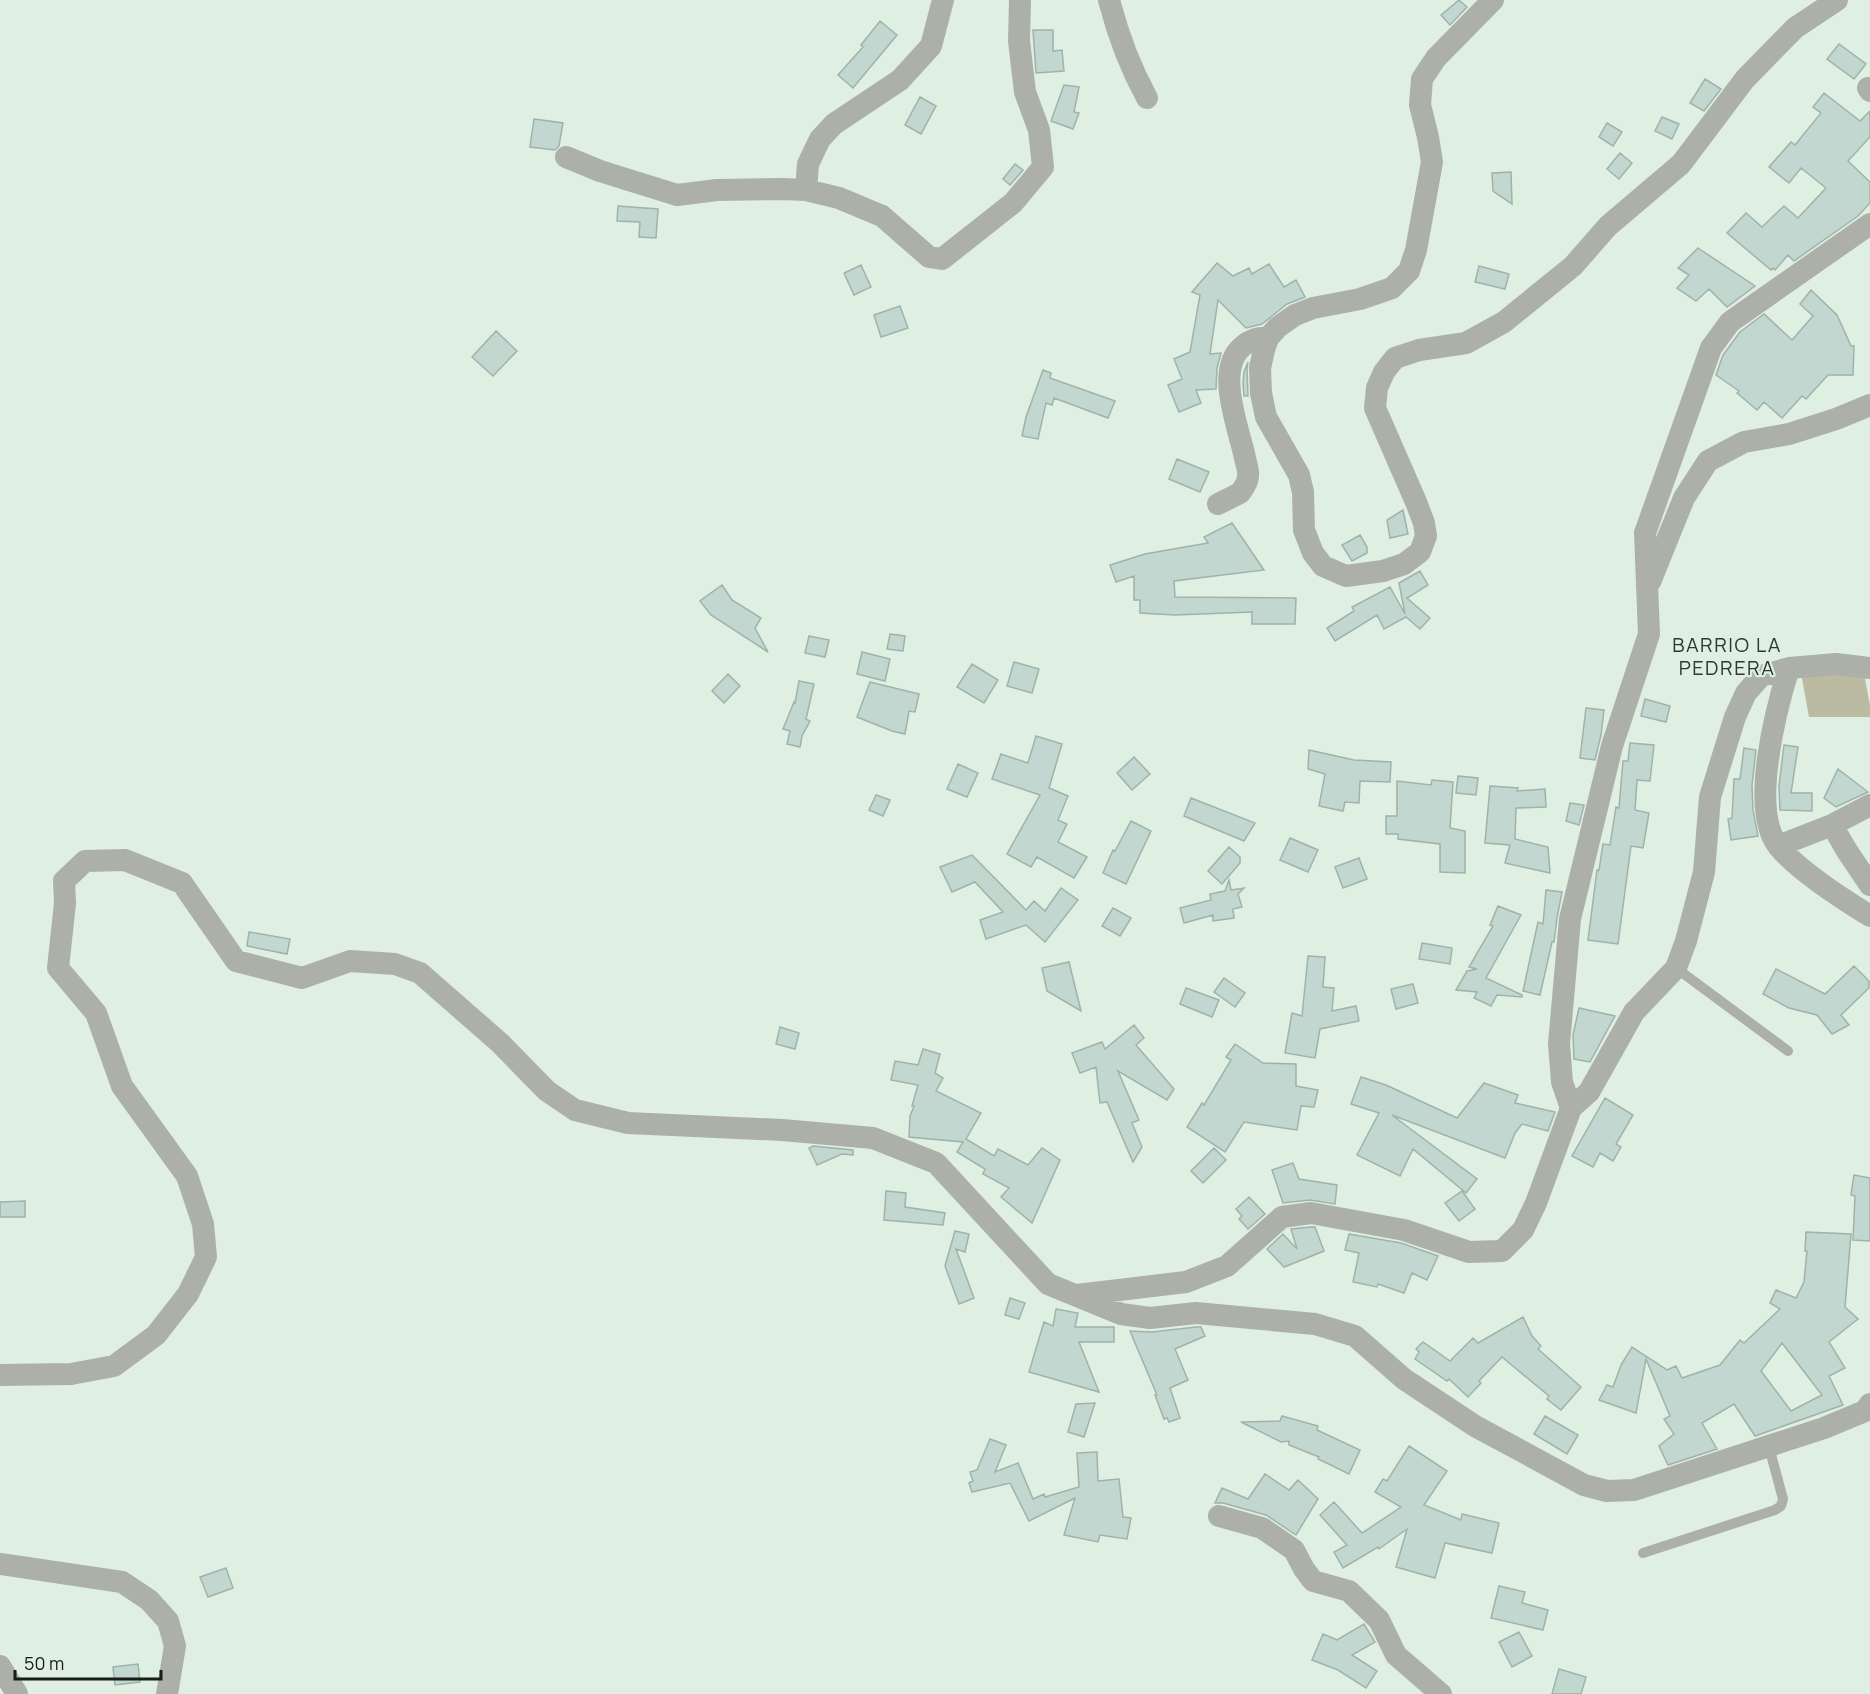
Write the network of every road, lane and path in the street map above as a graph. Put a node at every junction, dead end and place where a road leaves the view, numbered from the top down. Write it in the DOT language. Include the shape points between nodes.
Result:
graph roads {
  1 [pos="943,0"];
  2 [pos="1020,0"];
  3 [pos="1110,0"];
  4 [pos="1493,0"];
  5 [pos="1837,0"];
  6 [pos="1147,98"];
  7 [pos="566,158"];
  8 [pos="806,190"];
  9 [pos="1870,224"];
  10 [pos="1268,338"];
  11 [pos="1870,405"];
  12 [pos="1218,504"];
  13 [pos="1647,589"];
  14 [pos="1789,668"];
  15 [pos="1870,668"];
  16 [pos="1870,805"];
  17 [pos="1832,825"];
  18 [pos="1778,846"];
  19 [pos="1870,885"];
  20 [pos="1870,916"];
  21 [pos="1676,968"];
  22 [pos="1788,1052"];
  23 [pos="1571,1108"];
  24 [pos="1073,1295"];
  25 [pos="0,1376"];
  26 [pos="1870,1404"];
  27 [pos="1769,1447"];
  28 [pos="1219,1516"];
  29 [pos="1643,1553"];
  30 [pos="0,1564"];
  31 [pos="0,1666"];
  32 [pos="16,1694"];
  33 [pos="166,1694"];
  34 [pos="1441,1694"];
  1 -- 8 [label="street" via="931,46 900,80 834,124 820,139 808,164"];
  2 -- 8 [label="street" via="1019,41 1025,92 1039,130 1043,167 1013,203 942,259 929,257 882,216 839,198"];
  3 -- 6 [label="street" via="1118,33"];
  4 -- 10 [label="street" via="1436,58 1422,79 1420,105 1432,162 1416,250 1408,271 1392,288 1294,315"];
  5 -- 10 [label="street" via="1795,28 1744,79 1681,164 1608,226 1573,266 1504,322 1466,343 1395,358 1384,372 1375,408 1416,502 1426,536 1420,552 1404,564 1346,576 1323,566 1313,552 1304,530 1304,492 1299,475 1266,417 1260,368"];
  7 -- 8 [label="street" via="677,195 717,190"];
  9 -- 13 [label="street" via="1730,322 1711,348 1645,533"];
  10 -- 12 [label="street" via="1248,342 1232,360 1232,408 1248,476 1240,494"];
  11 -- 13 [label="street" via="1789,434 1744,442 1708,461 1684,498"];
  13 -- 23 [label="street" via="1649,634 1612,746 1570,919 1559,1044 1562,1082"];
  14 -- 15 [label="street" via="1836,664"];
  14 -- 18 [label="street" via="1773,726 1765,795 1770,831"];
  14 -- 21 [label="street" via="1761,676 1746,693 1735,717 1710,797 1704,872"];
  16 -- 17 [label="street"];
  17 -- 18 [label="street"];
  17 -- 19 [label="street"];
  18 -- 20 [label="street"];
  21 -- 22 [label="lane"];
  21 -- 23 [label="street" via="1634,1012 1589,1092"];
  23 -- 24 [label="street" via="1523,1230 1502,1251 1469,1252 1404,1230 1311,1213 1282,1217 1227,1266 1186,1282"];
  24 -- 25 [label="street" via="1048,1284 936,1163 873,1138 628,1123 575,1110 547,1091 500,1043 420,973 395,964 350,961 303,978 236,961 182,883 124,860 85,861 64,881 58,968 96,1013 122,1086 187,1176 203,1224 206,1257 188,1294 156,1335 114,1366 71,1374"];
  24 -- 27 [label="street" via="1121,1314 1150,1318 1196,1312 1315,1324 1355,1336 1404,1379 1474,1426 1584,1485 1607,1491 1634,1490"];
  26 -- 27 [label="street" via="1865,1411"];
  27 -- 29 [label="lane" via="1783,1499 1781,1506"];
  28 -- 34 [label="street" via="1262,1528 1294,1550 1313,1581 1349,1591 1379,1620 1396,1654"];
  30 -- 33 [label="street" via="122,1582 149,1600 168,1621 175,1646"];
  31 -- 32 [label="street"];
}
